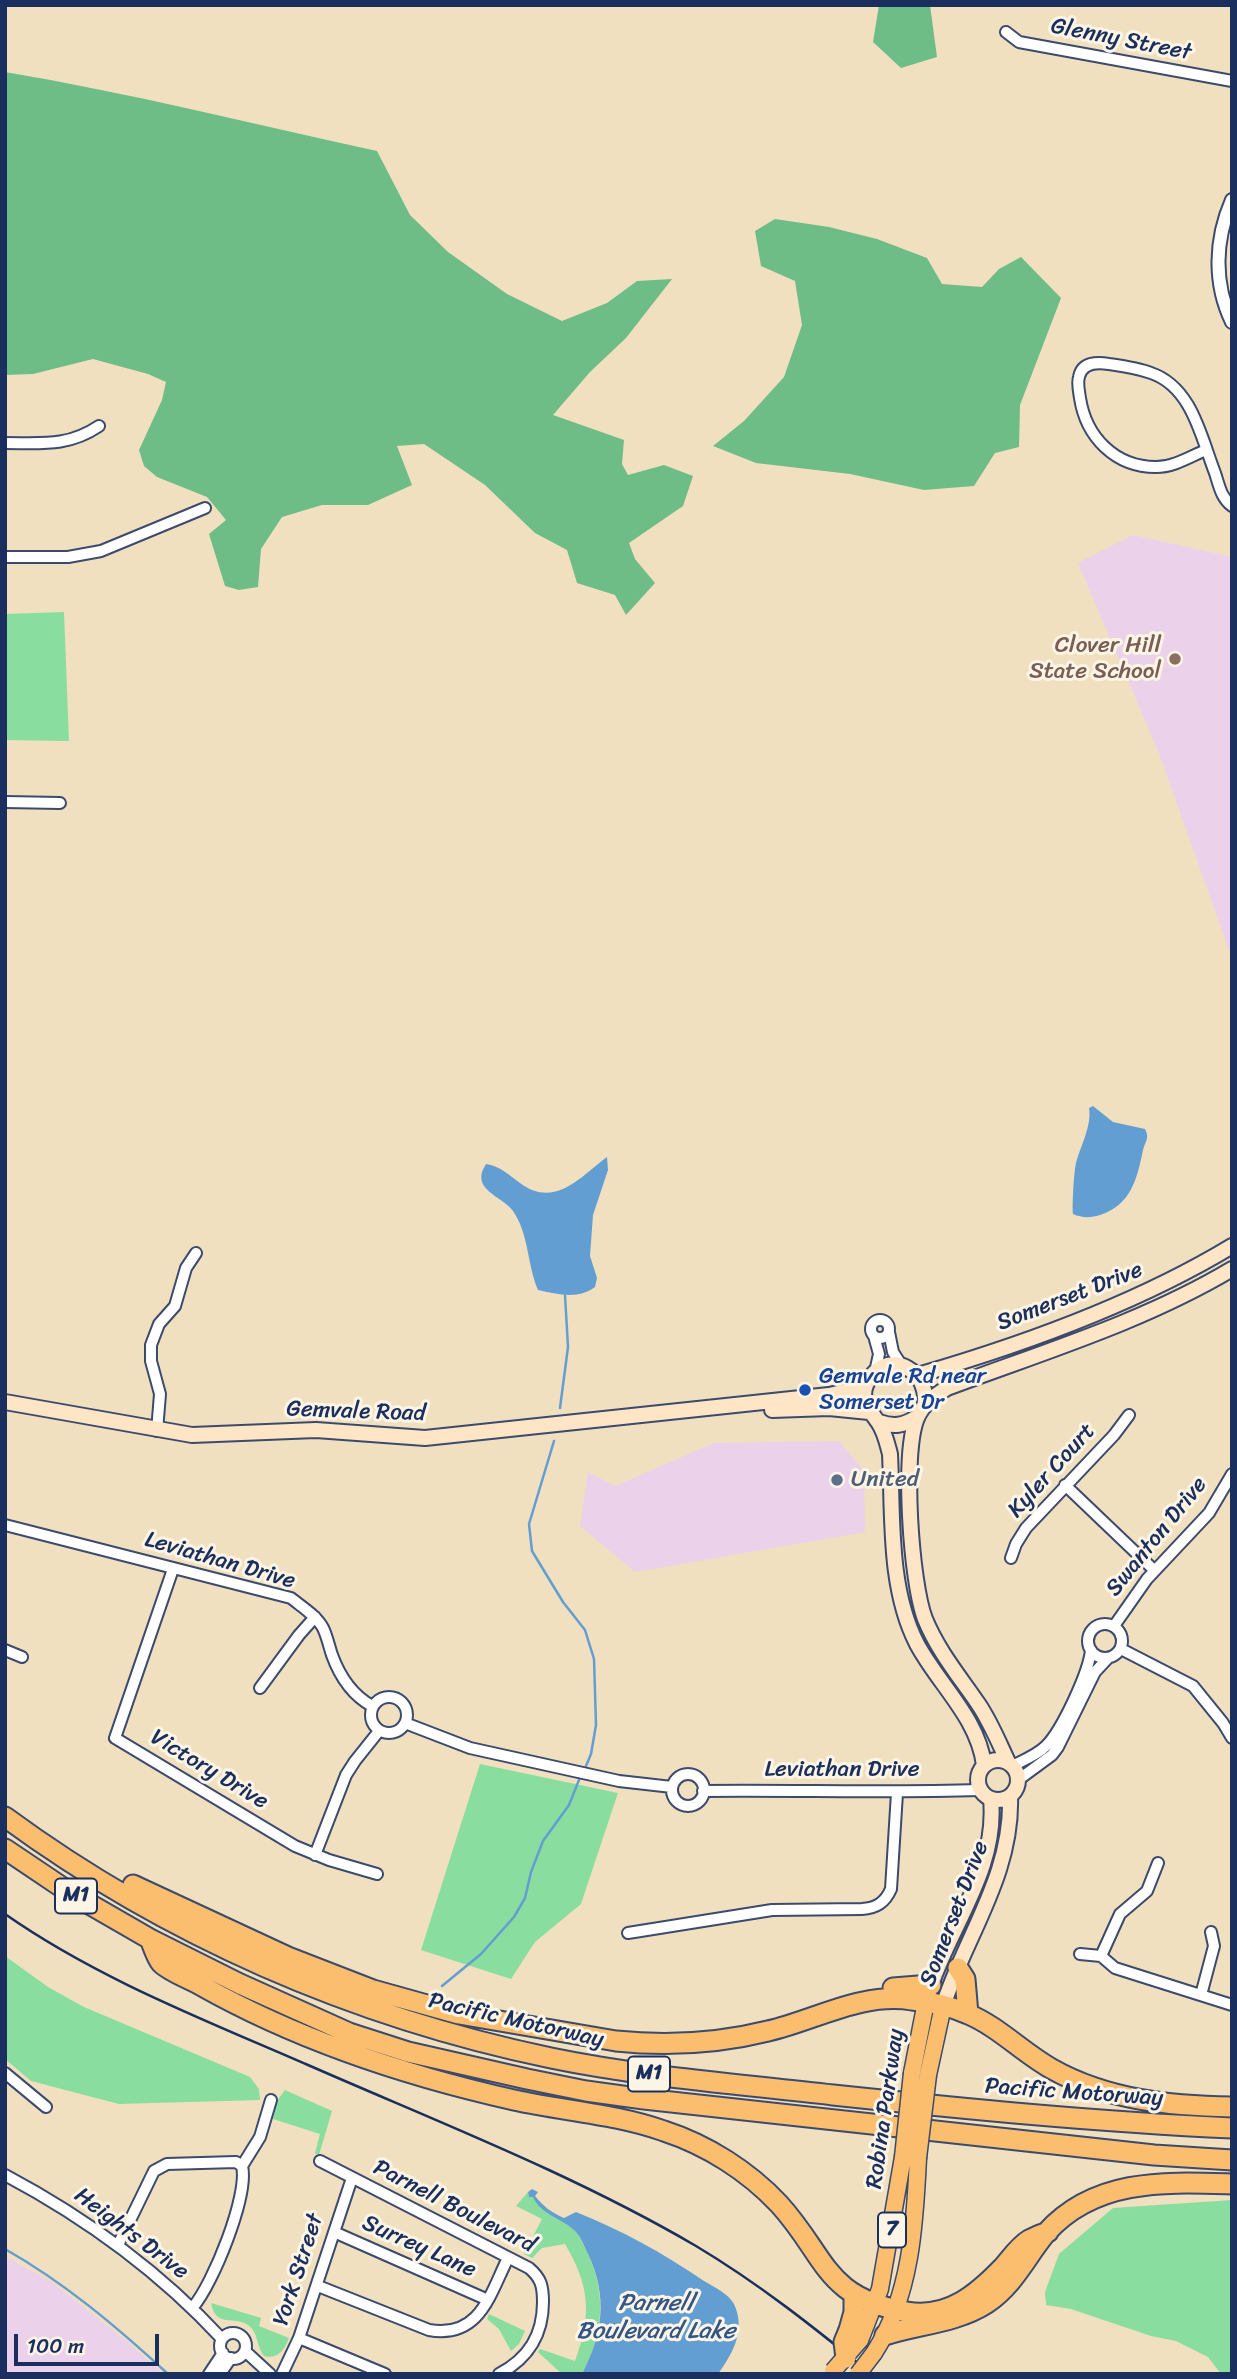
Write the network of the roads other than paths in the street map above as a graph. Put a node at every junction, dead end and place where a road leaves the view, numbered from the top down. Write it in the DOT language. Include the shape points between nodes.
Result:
graph roads {
  1 [pos="1006,32"];
  2 [pos="1232,81"];
  3 [pos="1232,200"];
  4 [pos="1227,294"];
  5 [pos="1232,322"];
  6 [pos="99,426"];
  7 [pos="5,443"];
  8 [pos="1206,450"];
  9 [pos="1232,506"];
  10 [pos="205,508"];
  11 [pos="5,558"];
  12 [pos="5,802"];
  13 [pos="60,803"];
  14 [pos="1232,1246"];
  15 [pos="196,1253"];
  16 [pos="1232,1269"];
  17 [pos="889,1332"];
  18 [pos="874,1336"];
  19 [pos="902,1366"];
  20 [pos="875,1372"];
  21 [pos="918,1375"];
  22 [pos="865,1387"];
  23 [pos="5,1402"];
  24 [pos="708,1409"];
  25 [pos="920,1412"];
  26 [pos="1129,1415"];
  27 [pos="874,1418"];
  28 [pos="157,1431"];
  29 [pos="1232,1474"];
  30 [pos="1065,1485"];
  31 [pos="5,1525"];
  32 [pos="1011,1558"];
  33 [pos="173,1569"];
  34 [pos="1154,1570"];
  35 [pos="315,1617"];
  36 [pos="1114,1626"];
  37 [pos="1121,1649"];
  38 [pos="5,1650"];
  39 [pos="1091,1650"];
  40 [pos="22,1657"];
  41 [pos="1108,1658"];
  42 [pos="260,1688"];
  43 [pos="372,1706"];
  44 [pos="405,1723"];
  45 [pos="379,1731"];
  46 [pos="1232,1738"];
  47 [pos="1010,1764"];
  48 [pos="984,1765"];
  49 [pos="1018,1780"];
  50 [pos="672,1787"];
  51 [pos="704,1791"];
  52 [pos="897,1793"];
  53 [pos="985,1795"];
  54 [pos="1010,1796"];
  55 [pos="5,1817"];
  56 [pos="5,1849"];
  57 [pos="315,1855"];
  58 [pos="1158,1863"];
  59 [pos="377,1874"];
  60 [pos="101,1881"];
  61 [pos="1211,1932"];
  62 [pos="628,1933"];
  63 [pos="150,1939"];
  64 [pos="1080,1954"];
  65 [pos="1101,1956"];
  66 [pos="957,1968"];
  67 [pos="1201,1995"];
  68 [pos="933,1998"];
  69 [pos="1232,2006"];
  70 [pos="968,2014"];
  71 [pos="5,2073"];
  72 [pos="271,2100"];
  73 [pos="46,2107"];
  74 [pos="1232,2107"];
  75 [pos="1232,2128"];
  76 [pos="910,2157"];
  77 [pos="1232,2160"];
  78 [pos="320,2161"];
  79 [pos="242,2166"];
  80 [pos="5,2175"];
  81 [pos="352,2178"];
  82 [pos="1232,2184"];
  83 [pos="334,2232"];
  84 [pos="1048,2232"];
  85 [pos="118,2245"];
  86 [pos="508,2258"];
  87 [pos="318,2286"];
  88 [pos="853,2294"];
  89 [pos="488,2300"];
  90 [pos="876,2303"];
  91 [pos="193,2307"];
  92 [pos="896,2309"];
  93 [pos="885,2334"];
  94 [pos="854,2335"];
  95 [pos="299,2338"];
  96 [pos="222,2339"];
  97 [pos="245,2351"];
  98 [pos="227,2356"];
  99 [pos="836,2368"];
  100 [pos="209,2374"];
  101 [pos="220,2374"];
  102 [pos="270,2374"];
  103 [pos="282,2374"];
  104 [pos="385,2374"];
  105 [pos="499,2374"];
  106 [pos="858,2374"];
  1 -- 2 [label="street, Glenny Street" via="1019,42"];
  3 -- 4 [label="street" via="1220,240 1218,273"];
  4 -- 5 [label="street"];
  6 -- 7 [label="street" via="71,441"];
  8 -- 8 [label="street" via="1187,403 1165,379 1106,363 1092,363 1082,370 1078,386 1084,419 1113,455 1127,463 1157,467"];
  8 -- 9 [label="street" via="1223,495"];
  10 -- 11 [label="street" via="101,551 68,558"];
  12 -- 13 [label="street"];
  14 -- 21 [label="main road, Somerset Drive" via="1183,1275 1118,1304"];
  15 -- 28 [label="street" via="186,1268 175,1306 159,1324 151,1345 160,1394"];
  16 -- 25 [label="main road, Somerset Drive" via="1129,1321 947,1388"];
  17 -- 18 [label="street" via="883,1338"];
  17 -- 18 [label="street" via="885,1321 870,1320"];
  17 -- 19 [label="street"];
  18 -- 20 [label="street" via="879,1354"];
  19 -- 20 [label="main road"];
  19 -- 21 [label="main road"];
  20 -- 22 [label="main road"];
  21 -- 25 [label="main road" via="925,1390"];
  22 -- 24 [label="main road, Gemvale Road"];
  22 -- 27 [label="main road, Somerset Drive" via="865,1404"];
  23 -- 28 [label="main road, Gemvale Road"];
  24 -- 27 [label="main road, Gemvale Road" via="829,1408"];
  24 -- 28 [label="main road, Gemvale Road" via="425,1438 316,1430 192,1435"];
  25 -- 27 [label="main road, Somerset Drive" via="901,1426"];
  25 -- 47 [label="main road" via="908,1465 919,1601 942,1652 980,1707"];
  26 -- 30 [label="street, Kyler Court"];
  27 -- 48 [label="main road, Somerset Drive" via="890,1454 897,1567 909,1624 978,1738"];
  29 -- 34 [label="street, Swanton Drive" via="1209,1513"];
  30 -- 32 [label="street, Kyler Court" via="1026,1528"];
  30 -- 34 [label="street"];
  31 -- 33 [label="street, Leviathan Drive"];
  33 -- 35 [label="street, Leviathan Drive" via="291,1598"];
  33 -- 57 [label="street, Victory Drive" via="115,1738"];
  34 -- 36 [label="street, Swanton Drive"];
  35 -- 42 [label="street"];
  35 -- 43 [label="street, Leviathan Drive" via="345,1682"];
  36 -- 37 [label="street" via="1122,1636"];
  36 -- 39 [label="street" via="1103,1624 1093,1629 1088,1639"];
  37 -- 41 [label="street"];
  37 -- 46 [label="street" via="1193,1686"];
  38 -- 40 [label="street"];
  39 -- 41 [label="street"];
  39 -- 47 [label="street" via="1088,1666 1052,1738 1042,1749"];
  41 -- 49 [label="street" via="1095,1672 1058,1747"];
  43 -- 44 [label="street" via="394,1697 405,1707"];
  43 -- 45 [label="street" via="370,1719"];
  44 -- 45 [label="street" via="393,1733"];
  44 -- 50 [label="street, Leviathan Drive" via="470,1748 620,1781"];
  45 -- 57 [label="street" via="346,1775"];
  47 -- 48 [label="main road" via="994,1760"];
  47 -- 49 [label="main road"];
  48 -- 53 [label="main road, Somerset Drive" via="978,1776"];
  49 -- 54 [label="main road, Somerset Drive"];
  50 -- 51 [label="street, Leviathan Drive" via="678,1777 689,1774 698,1778"];
  50 -- 51 [label="street, Leviathan Drive" via="675,1801 686,1807 697,1804"];
  51 -- 52 [label="street, Leviathan Drive"];
  52 -- 53 [label="street, Leviathan Drive"];
  52 -- 62 [label="street" via="891,1889 875,1907 772,1910"];
  53 -- 54 [label="main road" via="1001,1800"];
  53 -- 68 [label="main road, Somerset Drive" via="992,1816 984,1863"];
  54 -- 66 [label="main road, Somerset Drive" via="1009,1838 1002,1867"];
  55 -- 60 [label="highway, Pacific Motorway / M1"];
  56 -- 63 [label="highway, M1"];
  57 -- 59 [label="street"];
  58 -- 65 [label="street" via="1147,1891 1120,1914"];
  60 -- 68 [label="highway" via="129,1884 373,1990 472,2016 616,2040 660,2043 750,2036 826,2012 842,1997 877,1990"];
  60 -- 75 [label="highway, Pacific Motorway / M1" via="199,1937 295,1980 372,2010 554,2059 639,2073 967,2109"];
  61 -- 67 [label="street" via="1214,1946"];
  63 -- 77 [label="highway, M1" via="349,2033 408,2052 574,2089 889,2127"];
  63 -- 88 [label="highway" via="162,1963 232,2002 319,2040 423,2077 516,2101 639,2123 698,2145 767,2192 828,2273"];
  64 -- 65 [label="street"];
  65 -- 67 [label="street" via="1115,1968"];
  66 -- 68 [label="main road, Somerset Drive"];
  66 -- 70 [label="highway" via="965,1979"];
  67 -- 69 [label="street"];
  68 -- 70 [label="highway"];
  68 -- 76 [label="main road, Robina Parkway / 7, bridge"];
  70 -- 74 [label="highway" via="1054,2070 1097,2088 1163,2103"];
  71 -- 73 [label="street"];
  72 -- 79 [label="street" via="260,2137"];
  76 -- 90 [label="main road, Robina Parkway / 7"];
  76 -- 92 [label="main road, Robina Parkway / 7" via="916,2208"];
  78 -- 81 [label="street, Parnell Boulevard"];
  79 -- 85 [label="street" via="236,2162 159,2167"];
  79 -- 91 [label="street" via="245,2179 225,2247 210,2284"];
  80 -- 85 [label="street, Heights Drive"];
  81 -- 83 [label="street, York Street"];
  81 -- 86 [label="street, Parnell Boulevard"];
  82 -- 84 [label="highway" via="1163,2182 1124,2188 1080,2206"];
  83 -- 87 [label="street, York Street"];
  83 -- 89 [label="street, Surrey Lane"];
  84 -- 92 [label="highway" via="1027,2241 959,2304 924,2312"];
  84 -- 93 [label="highway" via="1007,2286 986,2304 948,2320"];
  85 -- 91 [label="street, Heights Drive"];
  86 -- 89 [label="street"];
  86 -- 105 [label="street, Parnell Boulevard" via="529,2268 542,2282 542,2325 534,2345"];
  87 -- 89 [label="street" via="444,2332 473,2321"];
  87 -- 95 [label="street, York Street"];
  88 -- 90 [label="highway"];
  88 -- 94 [label="highway"];
  90 -- 92 [label="highway"];
  90 -- 94 [label="main road, Robina Parkway / 7"];
  91 -- 96 [label="street, Heights Drive"];
  92 -- 93 [label="main road, Robina Parkway / 7"];
  93 -- 106 [label="main road, Robina Parkway / 7, bridge"];
  94 -- 99 [label="highway, bridge" via="844,2342"];
  95 -- 103 [label="street, York Street"];
  95 -- 104 [label="street"];
  96 -- 97 [label="street" via="233,2333 241,2335"];
  96 -- 98 [label="street" via="220,2349"];
  97 -- 98 [label="street" via="239,2357"];
  97 -- 102 [label="street"];
  98 -- 100 [label="street"];
  98 -- 101 [label="street"];
}
